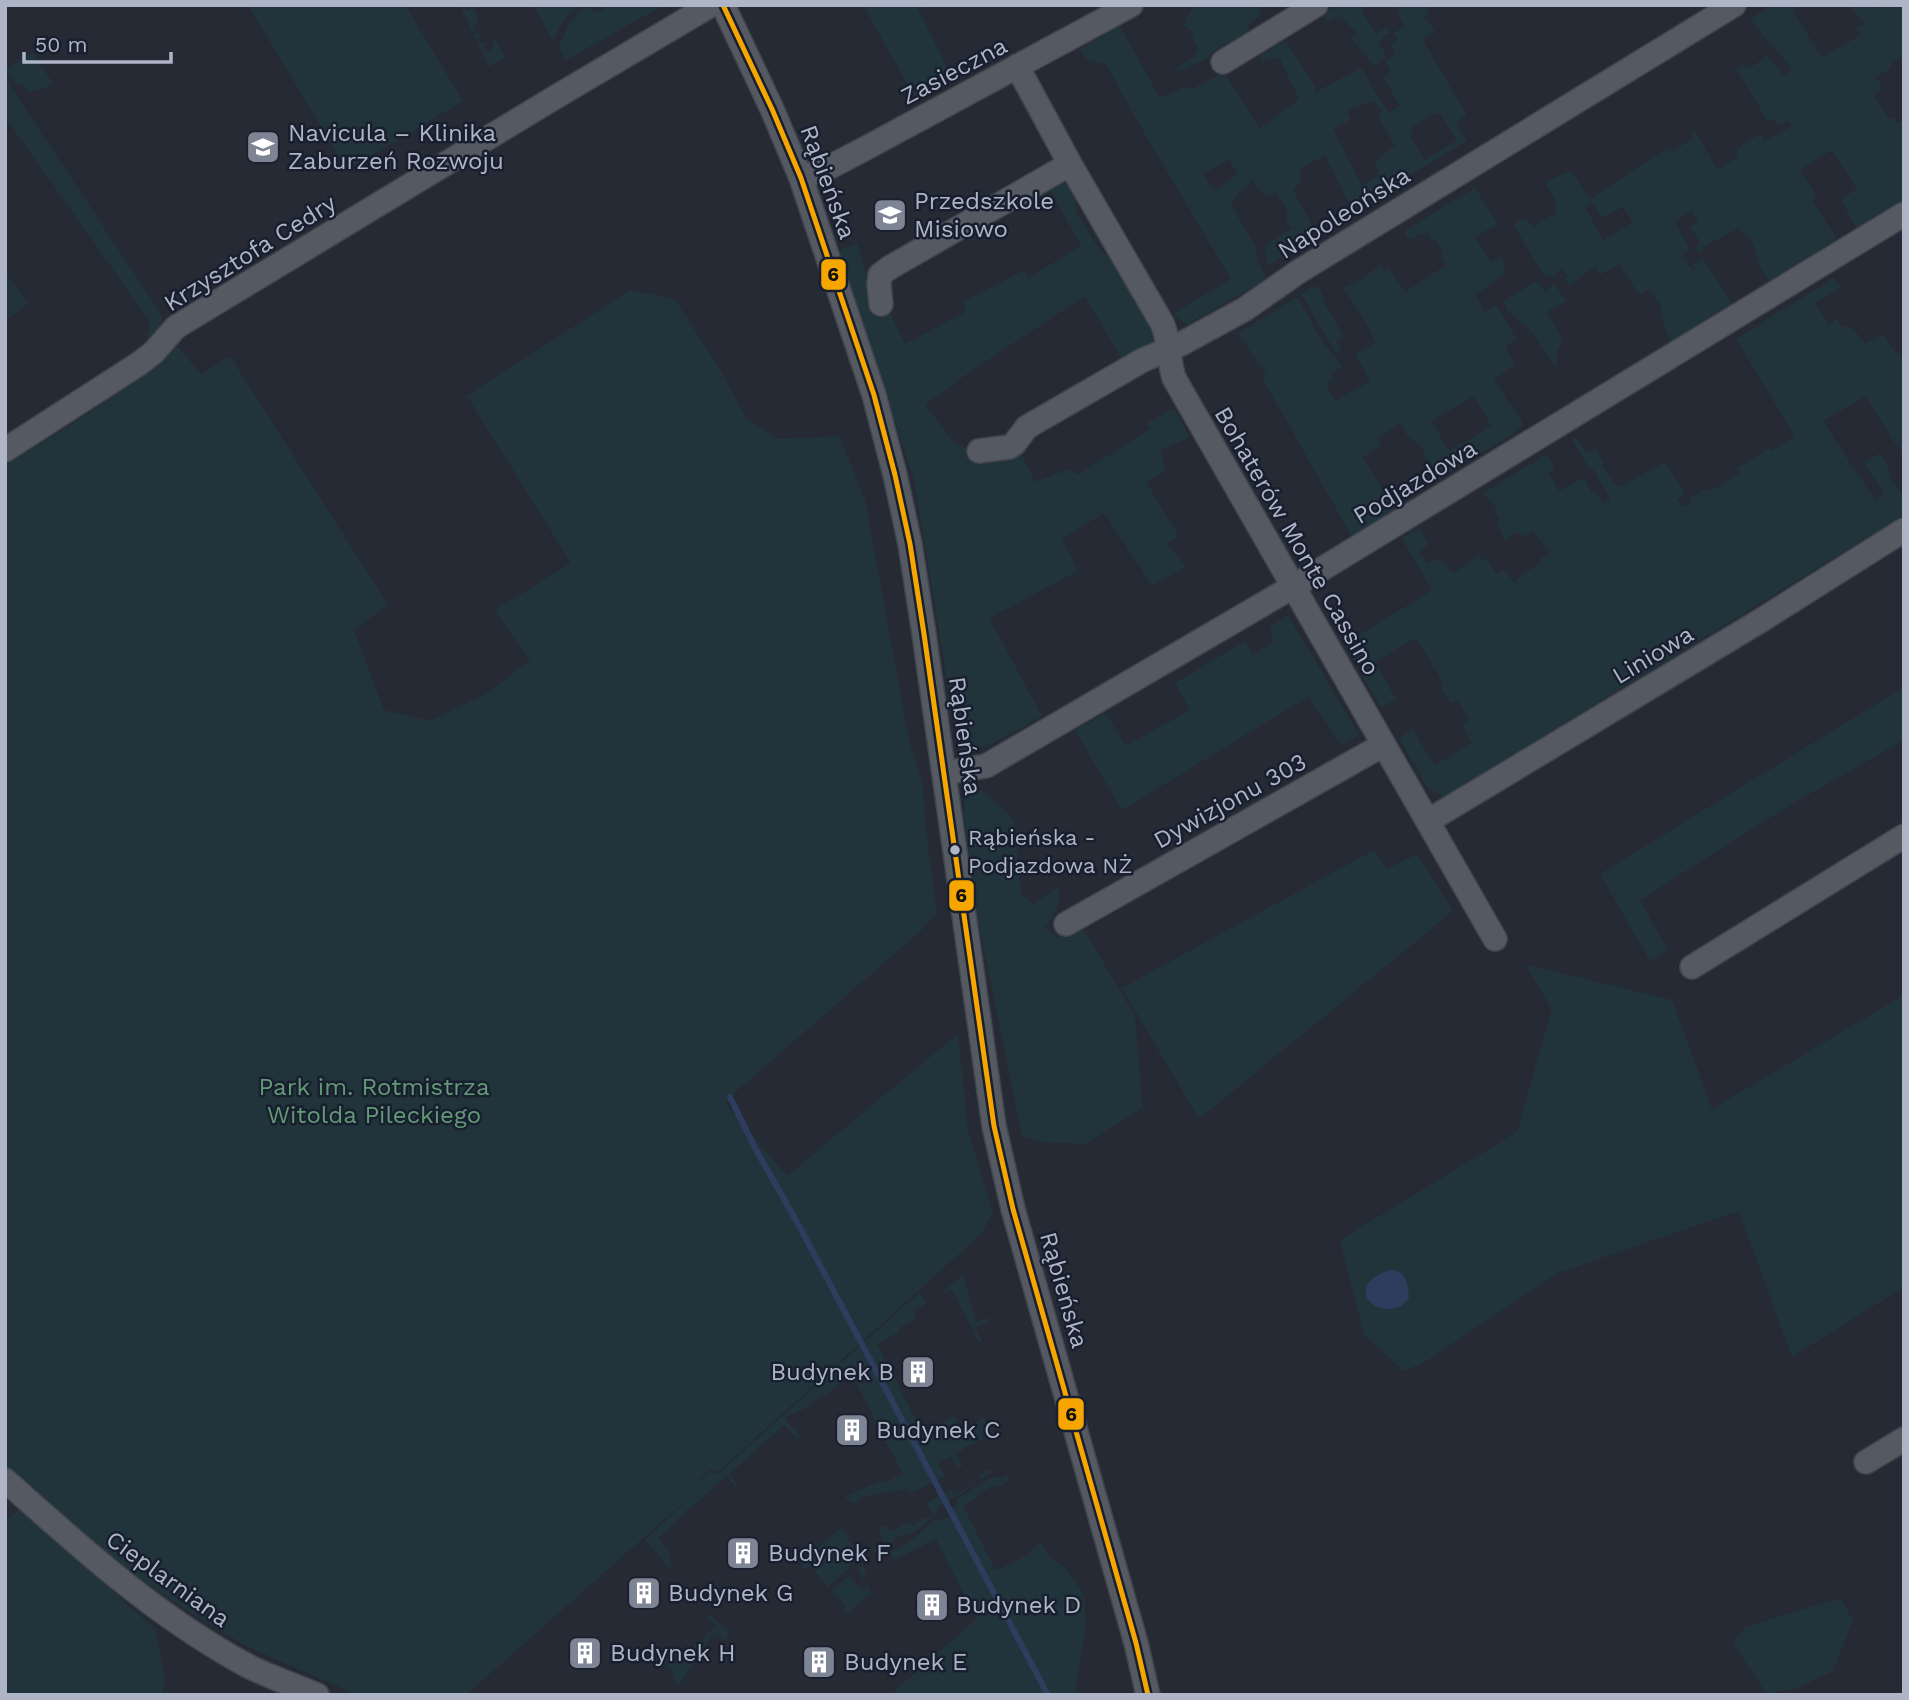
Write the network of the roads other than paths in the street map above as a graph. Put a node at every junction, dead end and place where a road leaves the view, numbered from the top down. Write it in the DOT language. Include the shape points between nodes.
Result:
graph roads {
  1 [pos="711,5"];
  2 [pos="723,5"];
  3 [pos="1131,5"];
  4 [pos="1316,5"];
  5 [pos="1734,5"];
  6 [pos="1223,62"];
  7 [pos="1017,66"];
  8 [pos="1070,164"];
  9 [pos="801,178"];
  10 [pos="1904,214"];
  11 [pos="881,304"];
  12 [pos="1168,349"];
  13 [pos="5,450"];
  14 [pos="979,451"];
  15 [pos="1904,530"];
  16 [pos="1293,586"];
  17 [pos="1383,745"];
  18 [pos="944,773"];
  19 [pos="1428,821"];
  20 [pos="1904,836"];
  21 [pos="1066,924"];
  22 [pos="1495,939"];
  23 [pos="1692,967"];
  24 [pos="1904,1439"];
  25 [pos="1866,1462"];
  26 [pos="5,1480"];
  27 [pos="317,1695"];
  28 [pos="1148,1695"];
  1 -- 13 [label="street, Krzysztofa Cedry" via="176,327 140,363"];
  2 -- 9 [label="street, Rąbieńska"];
  3 -- 7 [label="street, Zasieczna"];
  4 -- 6 [label="street"];
  5 -- 12 [label="street, Napoleońska" via="1245,309"];
  7 -- 8 [label="street, Bohaterów Monte Cassino"];
  7 -- 9 [label="street, Zasieczna"];
  8 -- 11 [label="street" via="888,268 880,275"];
  8 -- 12 [label="street, Bohaterów Monte Cassino" via="1162,323"];
  9 -- 18 [label="street, Rąbieńska" via="874,395 895,475 925,634"];
  10 -- 16 [label="street, Podjazdowa"];
  12 -- 14 [label="street, Napoleońska" via="1027,427 1009,447"];
  12 -- 16 [label="street, Bohaterów Monte Cassino" via="1174,378"];
  15 -- 19 [label="street, Liniowa"];
  16 -- 17 [label="street, Bohaterów Monte Cassino"];
  16 -- 18 [label="street, Podjazdowa" via="986,766"];
  17 -- 19 [label="street, Bohaterów Monte Cassino"];
  17 -- 21 [label="street, Dywizjonu 303"];
  18 -- 28 [label="street, Rąbieńska" via="996,1136"];
  19 -- 22 [label="street, Bohaterów Monte Cassino"];
  20 -- 23 [label="street"];
  24 -- 25 [label="street"];
  26 -- 27 [label="street, Cieplarniana" via="169,1616 250,1667"];
}
